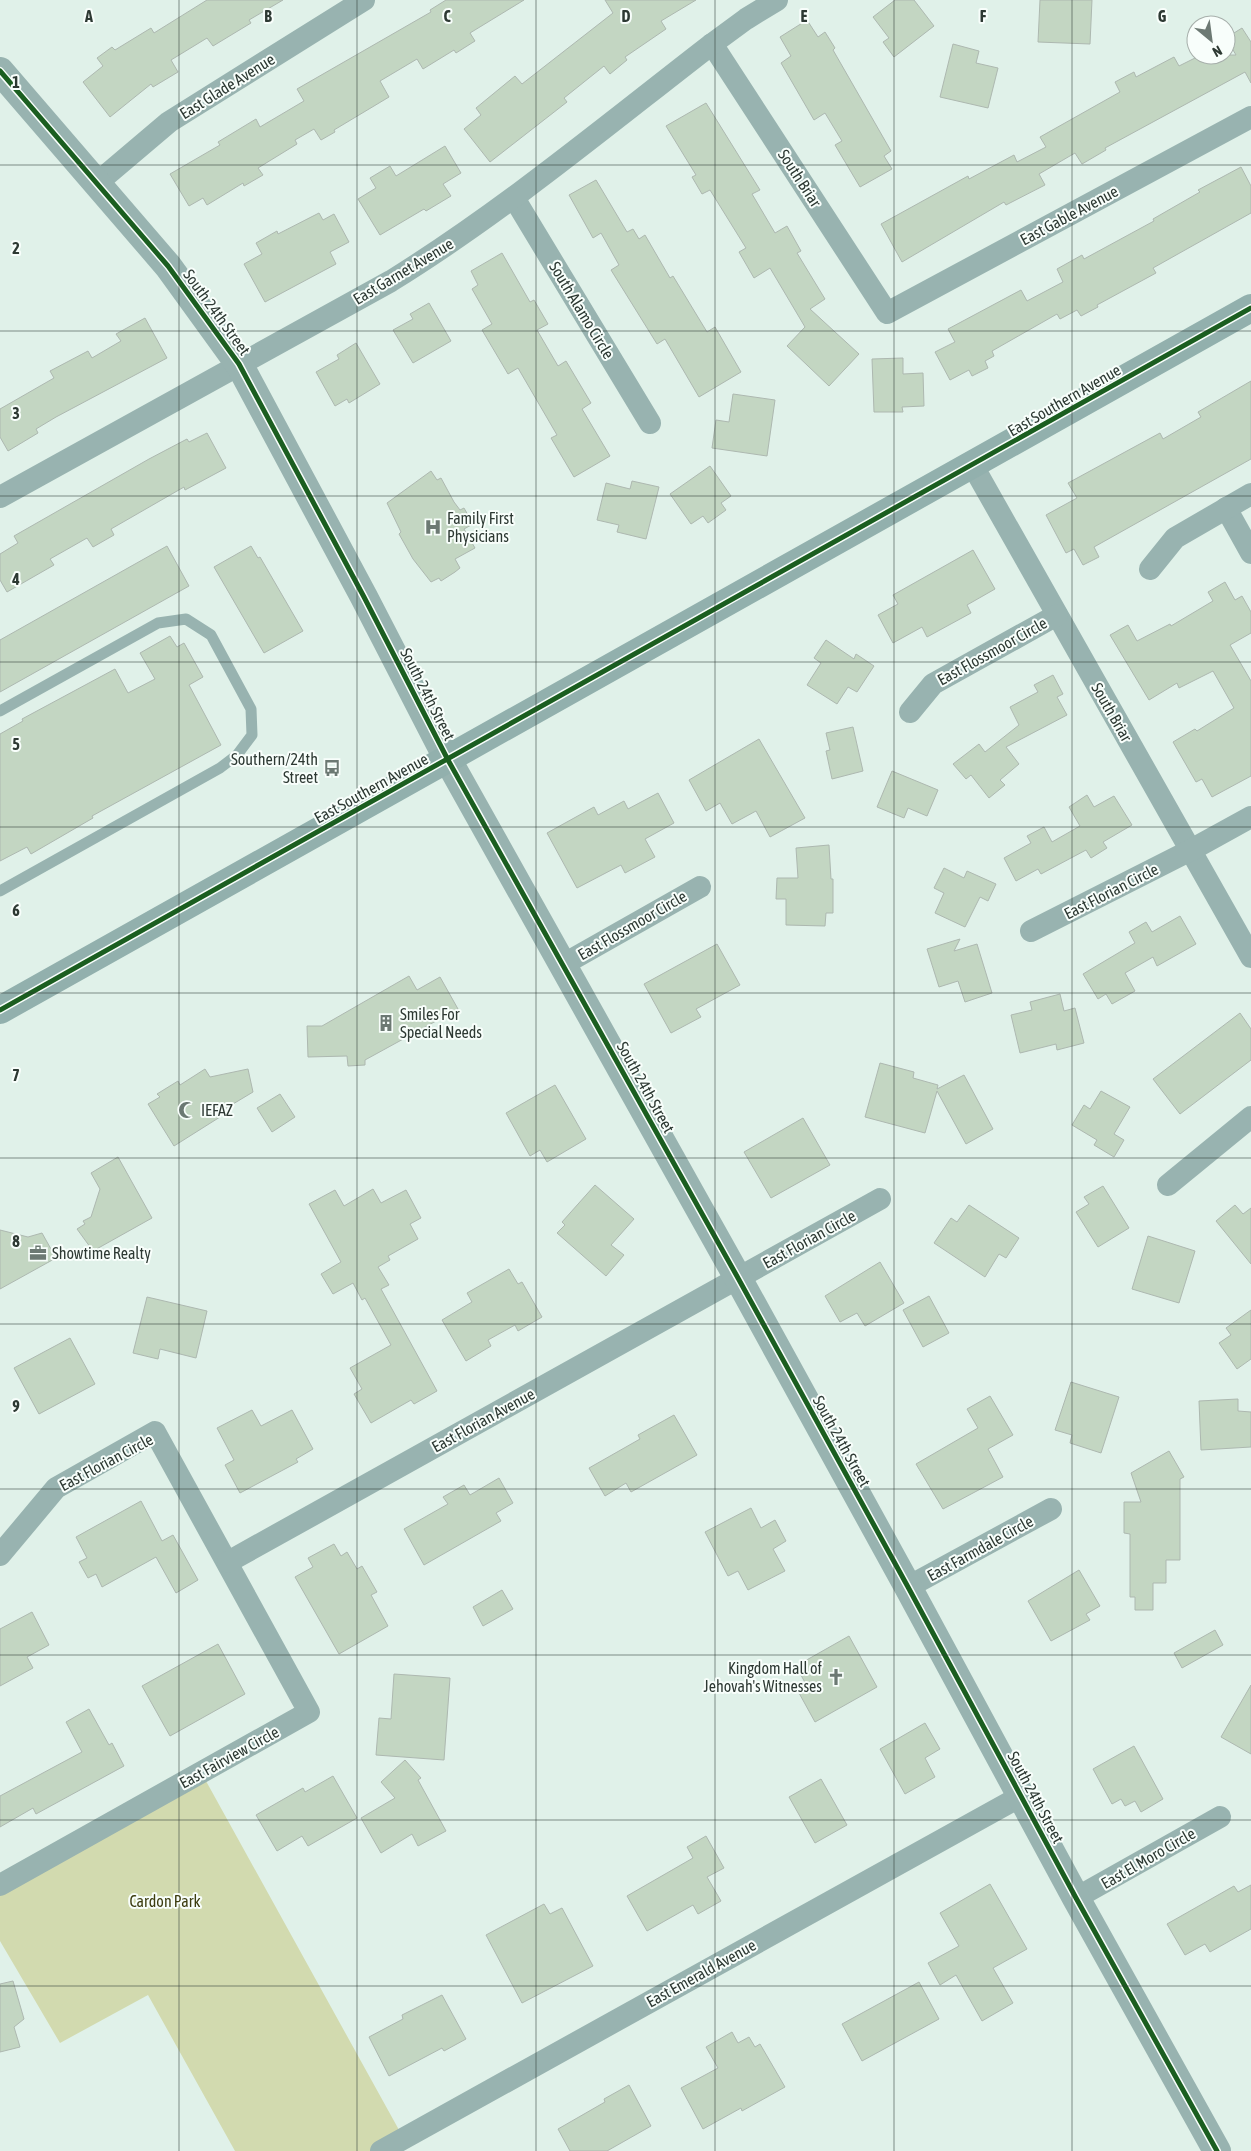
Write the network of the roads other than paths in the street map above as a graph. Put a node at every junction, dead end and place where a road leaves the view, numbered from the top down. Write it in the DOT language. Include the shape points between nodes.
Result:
graph roads {
  1 [pos="364,0"];
  2 [pos="777,0"];
  3 [pos="712,44"];
  4 [pos="0,71"];
  5 [pos="1251,117"];
  6 [pos="97,184"];
  7 [pos="514,198"];
  8 [pos="1251,308"];
  9 [pos="887,313"];
  10 [pos="239,364"];
  11 [pos="650,423"];
  12 [pos="972,466"];
  13 [pos="1251,494"];
  14 [pos="0,497"];
  15 [pos="1226,508"];
  16 [pos="1251,553"];
  17 [pos="1150,569"];
  18 [pos="1057,615"];
  19 [pos="0,711"];
  20 [pos="910,712"];
  21 [pos="448,760"];
  22 [pos="1251,817"];
  23 [pos="1190,850"];
  24 [pos="700,887"];
  25 [pos="0,891"];
  26 [pos="1031,931"];
  27 [pos="1251,957"];
  28 [pos="564,964"];
  29 [pos="0,1010"];
  30 [pos="1251,1117"];
  31 [pos="1168,1185"];
  32 [pos="880,1199"];
  33 [pos="738,1278"];
  34 [pos="1051,1509"];
  35 [pos="0,1555"];
  36 [pos="228,1562"];
  37 [pos="908,1587"];
  38 [pos="1021,1796"];
  39 [pos="1220,1817"];
  40 [pos="0,1885"];
  41 [pos="1076,1898"];
  42 [pos="381,2151"];
  43 [pos="1217,2151"];
  1 -- 6 [label="street, East Glade Avenue" via="169,122"];
  2 -- 3 [label="street, East Garnet Avenue"];
  3 -- 7 [label="street, East Garnet Avenue"];
  3 -- 9 [label="street, South Briar"];
  4 -- 6 [label="street, South 24th Street"];
  5 -- 9 [label="street, East Gable Avenue"];
  6 -- 10 [label="street, South 24th Street" via="168,266"];
  7 -- 10 [label="street, East Garnet Avenue" via="452,244 391,281"];
  7 -- 11 [label="street, South Alamo Circle"];
  8 -- 12 [label="main road, East Southern Avenue"];
  10 -- 14 [label="street, East Garnet Avenue"];
  10 -- 21 [label="street, South 24th Street"];
  12 -- 18 [label="street, South Briar"];
  12 -- 21 [label="main road, East Southern Avenue"];
  13 -- 15 [label="street"];
  15 -- 16 [label="street"];
  15 -- 17 [label="street" via="1175,538"];
  18 -- 20 [label="street, East Flossmoor Circle" via="933,684"];
  18 -- 23 [label="street, South Briar"];
  19 -- 25 [label="lane" via="158,623 186,618 211,635 251,709 252,735 237,755 220,768"];
  21 -- 28 [label="street, South 24th Street"];
  21 -- 29 [label="main road, East Southern Avenue"];
  22 -- 23 [label="street"];
  23 -- 26 [label="street, East Florian Circle"];
  23 -- 27 [label="street, South Briar"];
  24 -- 28 [label="street, East Flossmoor Circle"];
  28 -- 33 [label="street, South 24th Street"];
  30 -- 31 [label="street"];
  32 -- 33 [label="street, East Florian Circle"];
  33 -- 36 [label="street, East Florian Avenue"];
  33 -- 37 [label="street, South 24th Street"];
  34 -- 37 [label="street, East Farmdale Circle"];
  35 -- 36 [label="street, East Florian Circle" via="56,1488 155,1432"];
  36 -- 40 [label="street, East Fairview Circle" via="309,1712"];
  37 -- 38 [label="street, South 24th Street"];
  38 -- 41 [label="street, South 24th Street"];
  38 -- 42 [label="street, East Emerald Avenue"];
  39 -- 41 [label="street, East El Moro Circle"];
  41 -- 43 [label="street, South 24th Street"];
}
